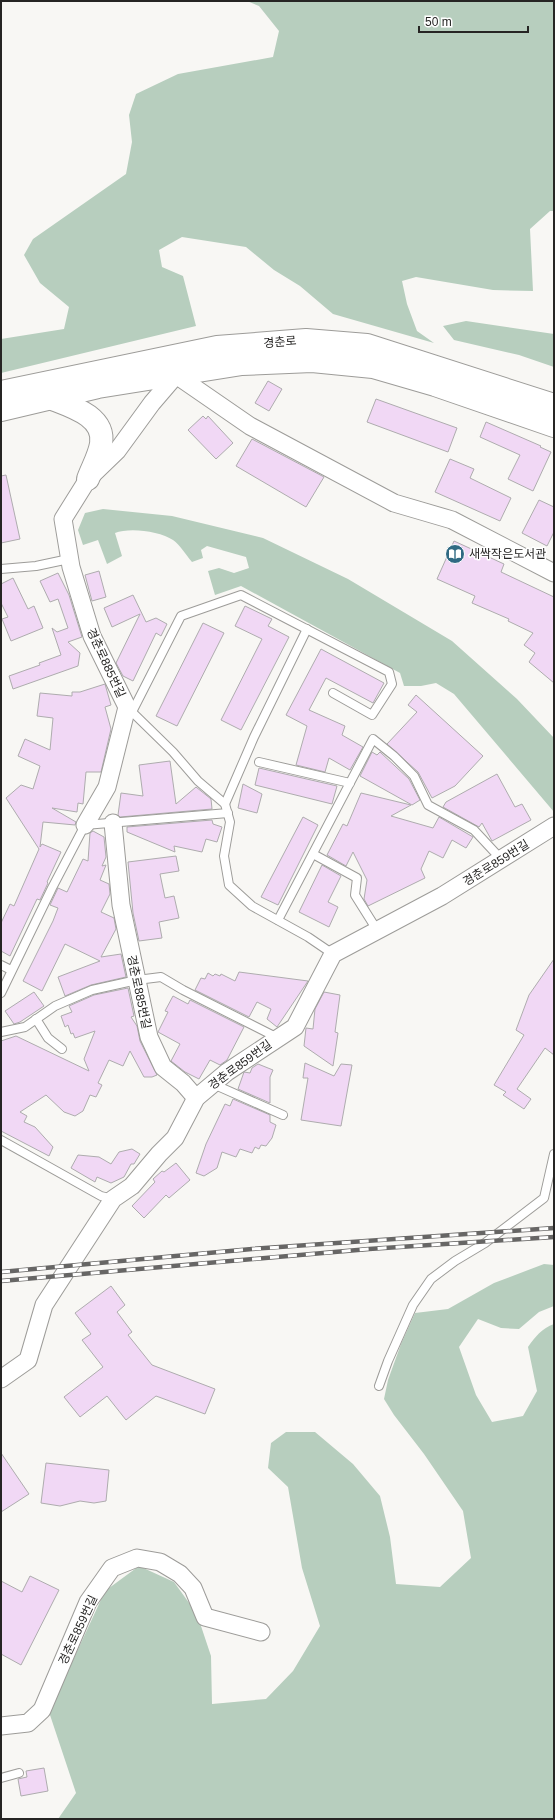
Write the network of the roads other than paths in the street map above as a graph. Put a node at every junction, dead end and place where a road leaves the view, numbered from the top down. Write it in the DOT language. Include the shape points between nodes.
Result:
graph roads {
  1 [pos="175,365"];
  2 [pos="1,392"];
  3 [pos="50,398"];
  4 [pos="554,405"];
  5 [pos="1,410"];
  6 [pos="554,426"];
  7 [pos="88,479"];
  8 [pos="69,559"];
  9 [pos="1,569"];
  10 [pos="554,573"];
  11 [pos="307,629"];
  12 [pos="333,693"];
  13 [pos="129,709"];
  14 [pos="259,762"];
  15 [pos="350,783"];
  16 [pos="225,804"];
  17 [pos="228,814"];
  18 [pos="113,823"];
  19 [pos="85,825"];
  20 [pos="554,826"];
  21 [pos="313,854"];
  22 [pos="502,859"];
  23 [pos="278,920"];
  24 [pos="377,930"];
  25 [pos="333,954"];
  26 [pos="1,965"];
  27 [pos="11,970"];
  28 [pos="137,980"];
  29 [pos="1,993"];
  30 [pos="36,1019"];
  31 [pos="1,1032"];
  32 [pos="278,1038"];
  33 [pos="62,1049"];
  34 [pos="213,1084"];
  35 [pos="196,1098"];
  36 [pos="282,1115"];
  37 [pos="1,1140"];
  38 [pos="554,1154"];
  39 [pos="113,1199"];
  40 [pos="1,1379"];
  41 [pos="379,1386"];
  42 [pos="261,1632"];
  43 [pos="1,1726"];
  44 [pos="19,1773"];
  45 [pos="1,1778"];
  1 -- 2 [label="street, 경춘로"];
  1 -- 3 [label="street, 경춘로"];
  1 -- 4 [label="street, 경춘로" via="217,347 306,340 367,345"];
  1 -- 6 [label="street, 경춘로" via="312,362 373,368 435,385"];
  1 -- 7 [label="street, 경춘로885번길" via="152,403 117,451"];
  1 -- 10 [label="street" via="250,426 394,503 452,520"];
  3 -- 5 [label="street, 경춘로"];
  3 -- 7 [label="street" via="74,407 97,423 101,432 101,444"];
  7 -- 8 [label="street, 경춘로885번길" via="63,519"];
  8 -- 9 [label="lane" via="36,566"];
  8 -- 13 [label="street, 경춘로885번길" via="92,636"];
  11 -- 12 [label="lane" via="389,672 392,684 372,715"];
  11 -- 13 [label="lane" via="241,595 181,616"];
  11 -- 16 [label="lane" via="254,737"];
  13 -- 16 [label="lane" via="173,752 198,781"];
  13 -- 19 [label="street, 경춘로885번길" via="107,787"];
  14 -- 15 [label="lane"];
  15 -- 21 [label="lane"];
  15 -- 22 [label="lane" via="373,739 414,776 428,805 474,830"];
  16 -- 17 [label="lane"];
  17 -- 18 [label="lane"];
  17 -- 23 [label="lane" via="230,822 224,856 229,885 252,906"];
  18 -- 19 [label="lane"];
  18 -- 28 [label="street, 경춘로885번길" via="121,905"];
  19 -- 27 [label="lane"];
  20 -- 22 [label="street, 경춘로859번길"];
  21 -- 23 [label="lane"];
  21 -- 24 [label="lane" via="357,878 355,895"];
  22 -- 24 [label="street, 경춘로859번길" via="442,896"];
  23 -- 25 [label="lane"];
  24 -- 25 [label="street, 경춘로859번길"];
  25 -- 32 [label="street, 경춘로859번길" via="295,1027"];
  26 -- 27 [label="lane"];
  27 -- 29 [label="lane"];
  28 -- 30 [label="lane" via="92,990 55,1006"];
  28 -- 32 [label="lane" via="161,976 183,990"];
  28 -- 35 [label="street, 경춘로885번길" via="149,1037 163,1067 183,1083"];
  30 -- 31 [label="lane" via="25,1027"];
  30 -- 33 [label="lane" via="48,1038"];
  32 -- 34 [label="street, 경춘로859번길"];
  34 -- 35 [label="street, 경춘로859번길"];
  34 -- 36 [label="lane"];
  35 -- 39 [label="street, 경춘로859번길" via="175,1138 132,1186"];
  37 -- 39 [label="lane" via="101,1196"];
  38 -- 41 [label="lane" via="544,1198 485,1244 431,1279 413,1305"];
  39 -- 40 [label="street, 경춘로859번길" via="44,1305 28,1360"];
  42 -- 43 [label="street, 경춘로859번길" via="205,1617 193,1588 180,1574 160,1562 137,1558 112,1568 88,1602 42,1710 28,1723"];
  44 -- 45 [label="lane"];
}
